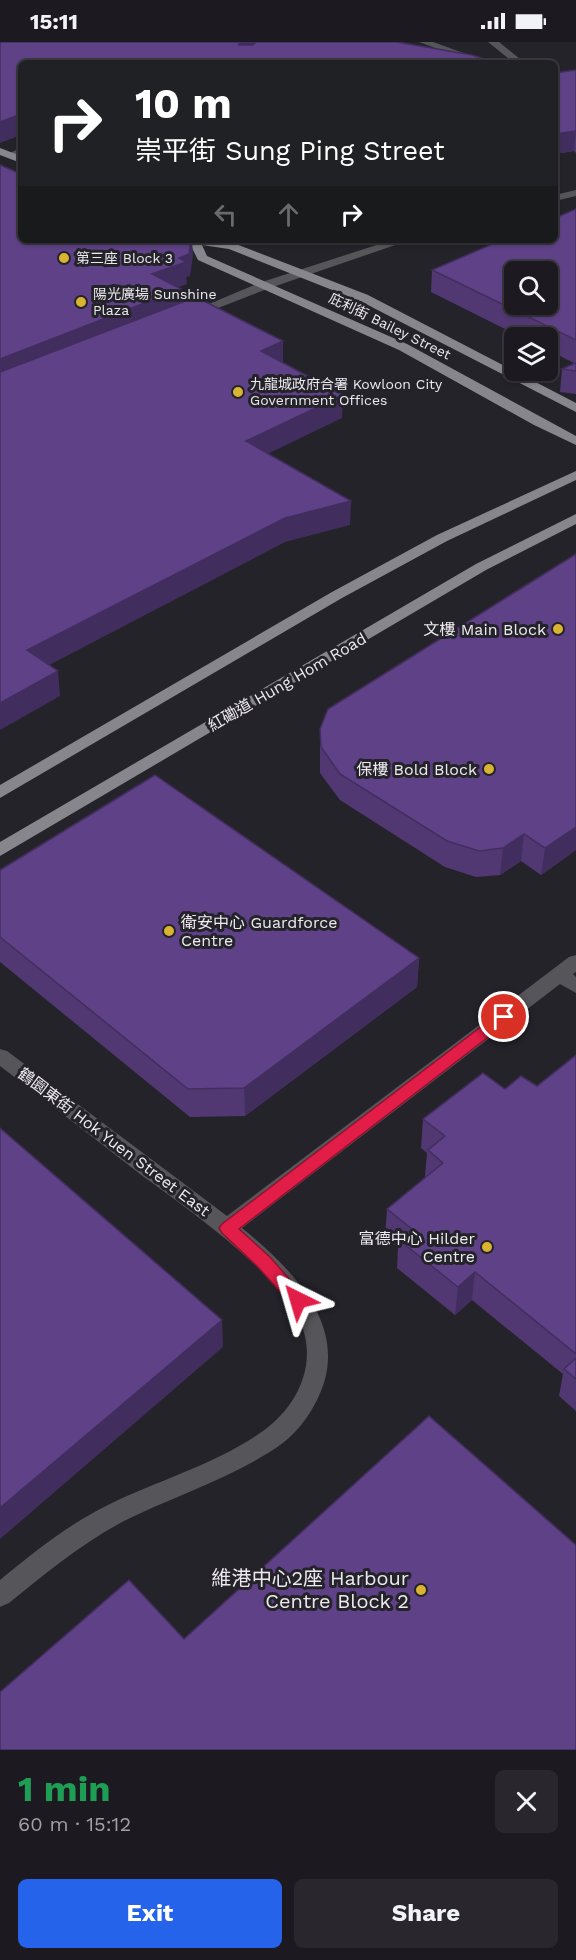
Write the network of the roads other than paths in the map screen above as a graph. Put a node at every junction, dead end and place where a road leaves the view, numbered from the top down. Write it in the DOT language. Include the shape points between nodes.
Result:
graph roads {
  1 [pos="424,42"];
  2 [pos="493,42"];
  3 [pos="477,60"];
  4 [pos="516,60"];
  5 [pos="576,193"];
  6 [pos="558,197"];
  7 [pos="195,243"];
  8 [pos="213,243"];
  9 [pos="395,243"];
  10 [pos="301,274"];
  11 [pos="263,286"];
  12 [pos="174,321"];
  13 [pos="576,408"];
  14 [pos="576,441"];
  15 [pos="576,475"];
  16 [pos="576,518"];
  17 [pos="0,792"];
  18 [pos="0,850"];
  19 [pos="576,962"];
  20 [pos="568,980"];
  21 [pos="0,1056"];
  22 [pos="227,1228"];
  23 [pos="0,1595"];
  1 -- 3 [label="street"];
  2 -- 4 [label="street"];
  5 -- 6 [label="street"];
  7 -- 11 [label="main road, 庇利街 Bailey Street" via="202,258"];
  8 -- 10 [label="main road, 庇利街 Bailey Street" via="232,246"];
  9 -- 10 [label="street"];
  10 -- 11 [label="street"];
  10 -- 13 [label="main road, 庇利街 Bailey Street" via="385,309"];
  11 -- 12 [label="street"];
  11 -- 14 [label="main road, 庇利街 Bailey Street" via="331,313 432,362"];
  15 -- 17 [label="main road" via="442,538 337,595"];
  16 -- 18 [label="main road, 紅磡道 Hung Hom Road" via="481,567"];
  19 -- 20 [label="street"];
  20 -- 22 [label="street"];
  21 -- 22 [label="street, 鶴園東街 Hok Yuen Street East"];
  22 -- 23 [label="street, 鶴園東街 Hok Yuen Street East" via="282,1281 313,1326 318,1369 309,1394 292,1421 270,1439 114,1514 74,1538"];
}
